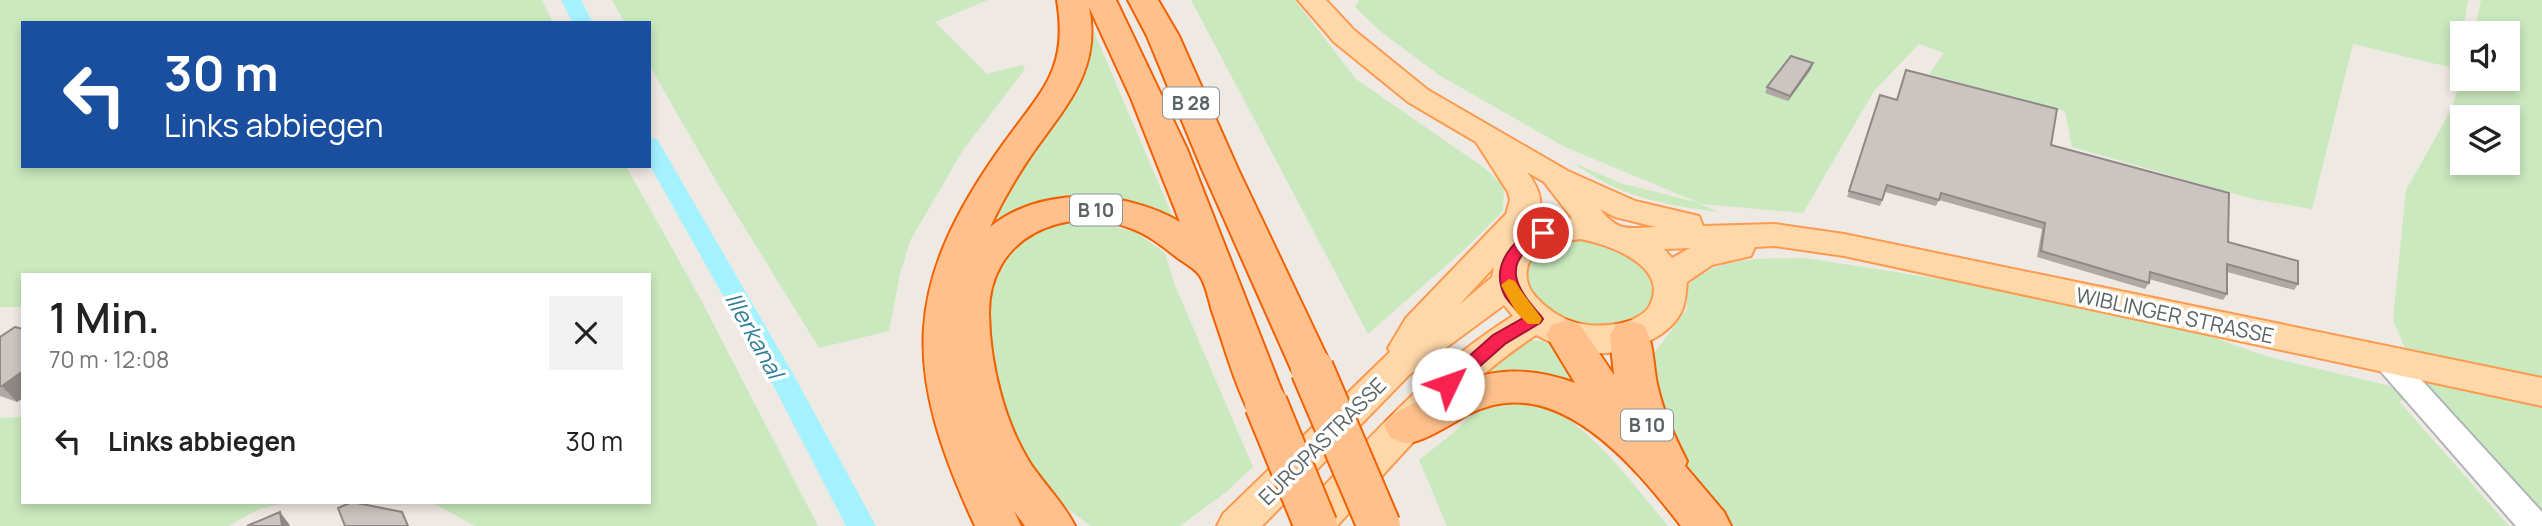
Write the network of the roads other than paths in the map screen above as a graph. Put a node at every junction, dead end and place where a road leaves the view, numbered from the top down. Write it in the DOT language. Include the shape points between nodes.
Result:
graph roads {
  1 [pos="1072,0"];
  2 [pos="1101,0"];
  3 [pos="1143,0"];
  4 [pos="1311,0"];
  5 [pos="1482,133"];
  6 [pos="1519,154"];
  7 [pos="1555,176"];
  8 [pos="1543,233"];
  9 [pos="1613,234"];
  10 [pos="1745,234"];
  11 [pos="1808,240"];
  12 [pos="1217,269"];
  13 [pos="1668,281"];
  14 [pos="1508,282"];
  15 [pos="1550,327"];
  16 [pos="1630,336"];
  17 [pos="2386,359"];
  18 [pos="1396,366"];
  19 [pos="2542,392"];
  20 [pos="1406,426"];
  21 [pos="1639,447"];
  22 [pos="1700,515"];
  23 [pos="998,526"];
  24 [pos="1052,526"];
  25 [pos="1237,526"];
  26 [pos="1314,526"];
  27 [pos="1378,526"];
  28 [pos="2535,526"];
  1 -- 23 [label="highway" via="1078,39 1074,62 1052,106 1005,167 980,209 948,292 943,348 946,385 960,440"];
  2 -- 12 [label="highway, B 28"];
  3 -- 27 [label="highway, B 28, bridge" via="1312,369"];
  4 -- 5 [label="main road" via="1383,71"];
  5 -- 6 [label="main road"];
  5 -- 18 [label="main road" via="1524,191 1521,218 1418,327"];
  6 -- 7 [label="main road"];
  6 -- 8 [label="main road" via="1552,203 1552,217"];
  7 -- 9 [label="main road"];
  7 -- 10 [label="main road" via="1649,216"];
  8 -- 9 [label="main road" via="1561,229"];
  8 -- 14 [label="main road" via="1515,253 1508,267"];
  9 -- 10 [label="main road, WIBLINGER STRASSE"];
  9 -- 13 [label="main road" via="1652,257"];
  10 -- 11 [label="main road, WIBLINGER STRASSE"];
  11 -- 13 [label="main road, WIBLINGER STRASSE" via="1726,249 1688,262"];
  11 -- 17 [label="main road, WIBLINGER STRASSE"];
  12 -- 24 [label="highway, B 10" via="1165,229 1139,217 1108,211 1069,210 1041,216 1009,231 988,251 972,289 969,315 978,382 1007,463"];
  12 -- 26 [label="highway, bridge"];
  13 -- 16 [label="main road" via="1662,314"];
  14 -- 15 [label="main road" via="1522,308"];
  14 -- 18 [label="main road, EUROPASTRASSE" via="1478,309"];
  15 -- 16 [label="main road" via="1610,340"];
  15 -- 20 [label="main road" via="1499,340"];
  15 -- 21 [label="highway"];
  16 -- 22 [label="highway, B 10" via="1633,378 1642,413"];
  17 -- 19 [label="main road, WIBLINGER STRASSE"];
  17 -- 28 [label="street"];
  18 -- 25 [label="main road, EUROPASTRASSE"];
  20 -- 21 [label="highway" via="1465,396 1493,387 1523,385 1574,401 1609,421"];
  20 -- 26 [label="main road"];
  21 -- 22 [label="highway"];
}
